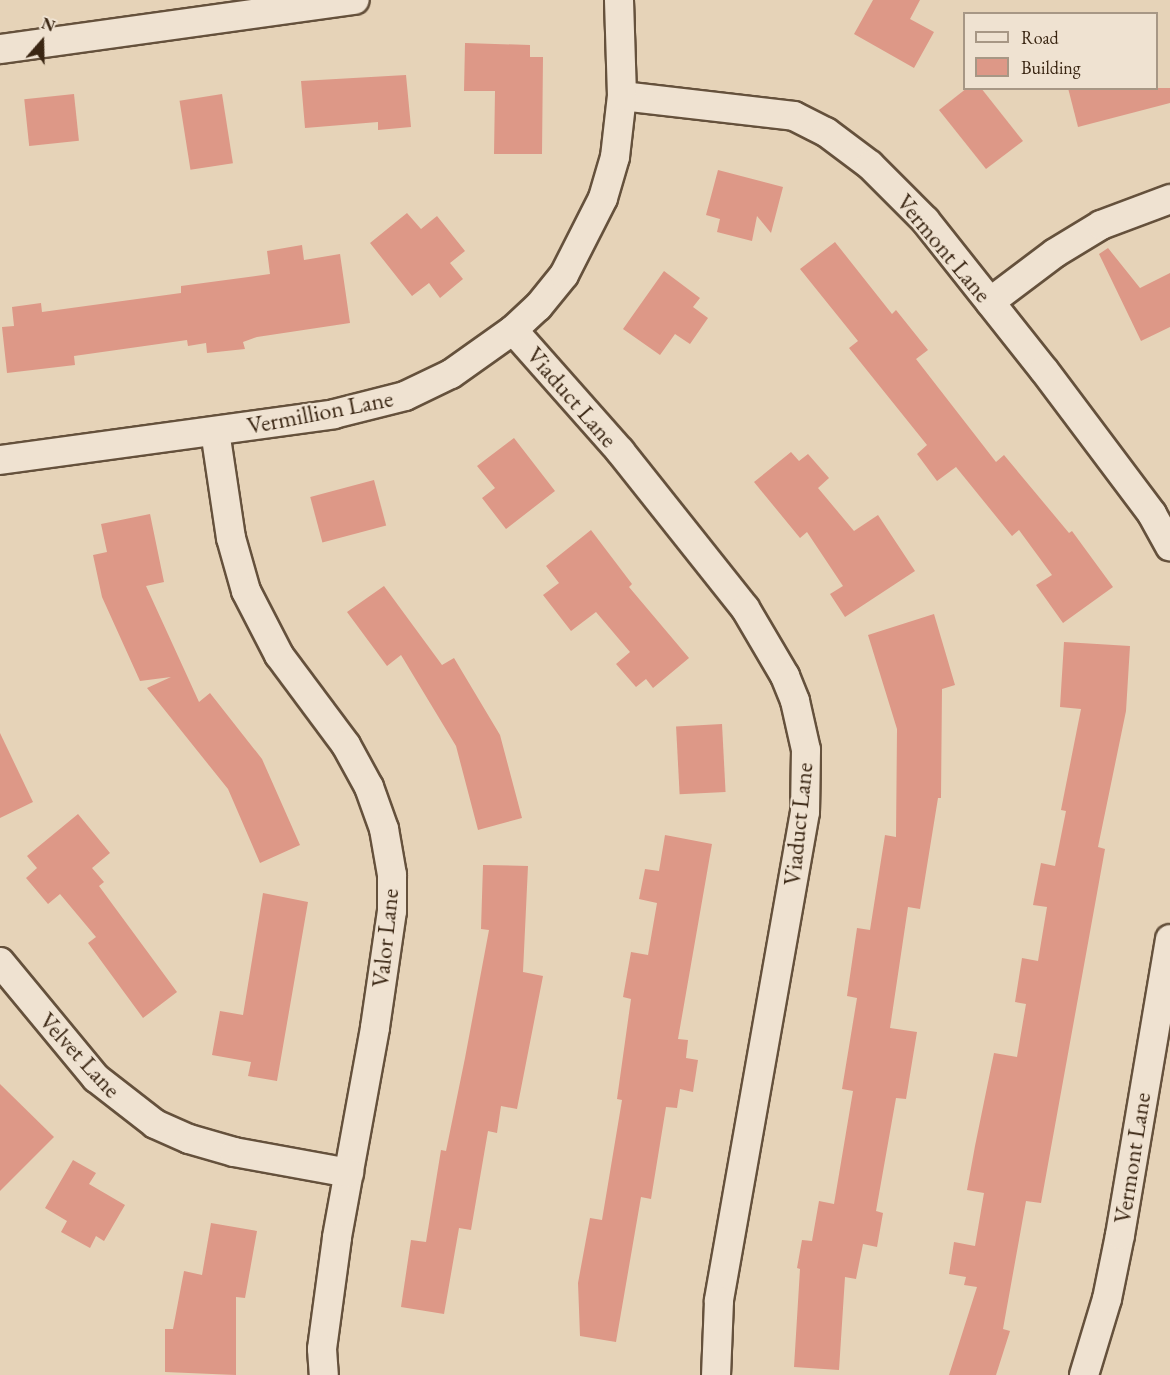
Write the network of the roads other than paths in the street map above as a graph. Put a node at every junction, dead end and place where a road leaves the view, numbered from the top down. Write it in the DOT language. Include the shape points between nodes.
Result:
graph roads {
  1 [pos="355,0"];
  2 [pos="619,0"];
  3 [pos="0,49"];
  4 [pos="622,96"];
  5 [pos="1170,200"];
  6 [pos="990,302"];
  7 [pos="513,330"];
  8 [pos="215,431"];
  9 [pos="0,460"];
  10 [pos="1170,546"];
  11 [pos="1170,939"];
  12 [pos="0,962"];
  13 [pos="349,1173"];
  14 [pos="324,1375"];
  15 [pos="716,1375"];
  16 [pos="1084,1375"];
  1 -- 3 [label="street"];
  2 -- 4 [label="street, Vermillion Lane"];
  4 -- 6 [label="street, Vermont Lane" via="794,116 826,132 870,165 925,220"];
  4 -- 7 [label="street, Vermillion Lane" via="615,157 585,240 538,307"];
  5 -- 6 [label="street" via="1101,225 1055,253"];
  6 -- 10 [label="street, Vermont Lane" via="1152,514"];
  7 -- 8 [label="street, Vermillion Lane" via="451,374 405,396 334,414"];
  7 -- 15 [label="street, Viaduct Lane" via="620,451 745,608 785,676 806,750 805,812 719,1301"];
  8 -- 9 [label="street, Vermillion Lane"];
  8 -- 13 [label="street, Valor Lane" via="231,538 246,591 279,655 346,745 369,787 384,829 392,874 392,910"];
  11 -- 16 [label="street, Vermont Lane" via="1118,1245"];
  12 -- 13 [label="street, Velvet Lane" via="96,1078 155,1124 234,1152"];
  13 -- 14 [label="street, Valor Lane" via="328,1305"];
}
